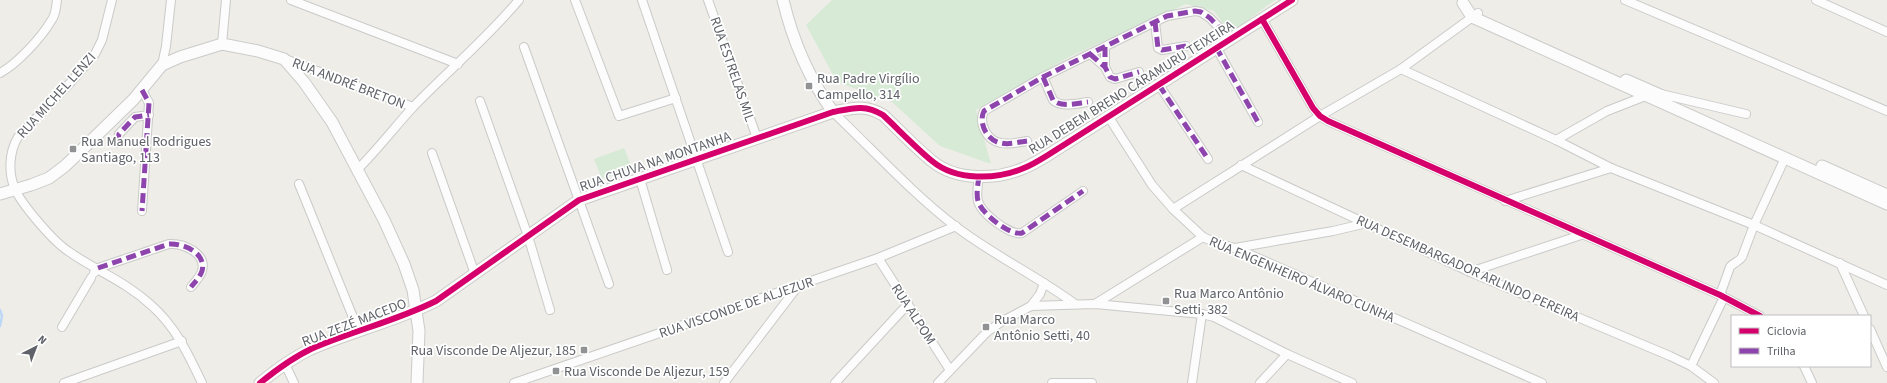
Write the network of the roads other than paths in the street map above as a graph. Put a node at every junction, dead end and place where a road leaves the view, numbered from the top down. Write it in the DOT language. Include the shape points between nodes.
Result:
graph roads {
  1 [pos="57,0"];
  2 [pos="112,0"];
  3 [pos="172,0"];
  4 [pos="226,0"];
  5 [pos="291,0"];
  6 [pos="519,0"];
  7 [pos="575,0"];
  8 [pos="642,0"];
  9 [pos="708,0"];
  10 [pos="783,0"];
  11 [pos="1292,0"];
  12 [pos="1624,0"];
  13 [pos="1816,0"];
  14 [pos="1460,2"];
  15 [pos="1475,15"];
  16 [pos="1262,19"];
  17 [pos="1155,22"];
  18 [pos="1887,32"];
  19 [pos="1230,38"];
  20 [pos="222,44"];
  21 [pos="1186,46"];
  22 [pos="524,47"];
  23 [pos="1105,47"];
  24 [pos="1216,47"];
  25 [pos="1090,54"];
  26 [pos="284,59"];
  27 [pos="458,64"];
  28 [pos="162,65"];
  29 [pos="1105,67"];
  30 [pos="1402,69"];
  31 [pos="1139,72"];
  32 [pos="0,73"];
  33 [pos="1043,77"];
  34 [pos="1159,85"];
  35 [pos="142,90"];
  36 [pos="1657,93"];
  37 [pos="1643,96"];
  38 [pos="676,98"];
  39 [pos="480,101"];
  40 [pos="1088,102"];
  41 [pos="413,107"];
  42 [pos="1887,111"];
  43 [pos="833,112"];
  44 [pos="1746,114"];
  45 [pos="149,115"];
  46 [pos="1108,116"];
  47 [pos="1320,116"];
  48 [pos="1258,122"];
  49 [pos="757,138"];
  50 [pos="1556,140"];
  51 [pos="1027,141"];
  52 [pos="117,144"];
  53 [pos="432,152"];
  54 [pos="1785,158"];
  55 [pos="1208,159"];
  56 [pos="696,160"];
  57 [pos="1241,165"];
  58 [pos="1612,168"];
  59 [pos="358,169"];
  60 [pos="979,176"];
  61 [pos="640,179"];
  62 [pos="299,184"];
  63 [pos="1083,190"];
  64 [pos="16,191"];
  65 [pos="0,194"];
  66 [pos="1887,195"];
  67 [pos="580,200"];
  68 [pos="1505,201"];
  69 [pos="1887,204"];
  70 [pos="1173,209"];
  71 [pos="142,211"];
  72 [pos="1367,223"];
  73 [pos="1754,225"];
  74 [pos="956,226"];
  75 [pos="1581,235"];
  76 [pos="528,236"];
  77 [pos="1203,237"];
  78 [pos="1235,248"];
  79 [pos="728,252"];
  80 [pos="878,258"];
  81 [pos="1840,262"];
  82 [pos="667,270"];
  83 [pos="1470,272"];
  84 [pos="94,273"];
  85 [pos="475,274"];
  86 [pos="1044,283"];
  87 [pos="609,284"];
  88 [pos="1887,285"];
  89 [pos="798,286"];
  90 [pos="191,287"];
  91 [pos="1722,296"];
  92 [pos="908,304"];
  93 [pos="1074,304"];
  94 [pos="1095,304"];
  95 [pos="1031,306"];
  96 [pos="417,310"];
  97 [pos="550,310"];
  98 [pos="1202,314"];
  99 [pos="1758,315"];
  100 [pos="1864,315"];
  101 [pos="62,327"];
  102 [pos="1871,331"];
  103 [pos="359,332"];
  104 [pos="182,341"];
  105 [pos="1287,354"];
  106 [pos="284,364"];
  107 [pos="1691,366"];
  108 [pos="1887,366"];
  109 [pos="1804,367"];
  110 [pos="950,370"];
  111 [pos="1350,382"];
  112 [pos="64,383"];
  113 [pos="202,383"];
  114 [pos="260,383"];
  115 [pos="294,383"];
  116 [pos="418,383"];
  117 [pos="514,383"];
  118 [pos="724,383"];
  119 [pos="835,383"];
  120 [pos="938,383"];
  121 [pos="1052,383"];
  122 [pos="1092,383"];
  123 [pos="1192,383"];
  124 [pos="1260,383"];
  125 [pos="1542,383"];
  126 [pos="1714,383"];
  127 [pos="1812,383"];
  1 -- 32 [label="street" via="52,21 38,39"];
  2 -- 64 [label="street, RUA MICHEL LENZI" via="102,40 95,54 12,145 12,180"];
  3 -- 28 [label="street"];
  4 -- 20 [label="street"];
  5 -- 27 [label="street"];
  6 -- 27 [label="street"];
  7 -- 38 [label="street" via="619,116"];
  8 -- 38 [label="street"];
  9 -- 49 [label="street, RUA ESTRELAS MIL"];
  10 -- 43 [label="street" via="797,49 809,75"];
  11 -- 16 [label="street, RUA DEBEM BRENO CARAMURU TEIXEIRA"];
  12 -- 42 [label="street"];
  13 -- 18 [label="street"];
  14 -- 15 [label="street"];
  15 -- 30 [label="street"];
  15 -- 36 [label="street"];
  15 -- 37 [label="street"];
  16 -- 19 [label="street, RUA DEBEM BRENO CARAMURU TEIXEIRA"];
  16 -- 47 [label="street"];
  17 -- 19 [label="street" via="1167,16 1201,12"];
  17 -- 21 [label="street" via="1158,48 1162,50"];
  17 -- 23 [label="street"];
  19 -- 24 [label="street, RUA DEBEM BRENO CARAMURU TEIXEIRA"];
  20 -- 26 [label="street"];
  20 -- 28 [label="street"];
  22 -- 67 [label="street"];
  23 -- 25 [label="street"];
  23 -- 29 [label="street"];
  24 -- 34 [label="street, RUA DEBEM BRENO CARAMURU TEIXEIRA"];
  24 -- 48 [label="street"];
  25 -- 29 [label="street"];
  25 -- 33 [label="street"];
  26 -- 41 [label="street, RUA ANDRÉ BRETON"];
  26 -- 59 [label="street" via="332,122"];
  27 -- 41 [label="street"];
  28 -- 35 [label="street"];
  29 -- 31 [label="street" via="1108,74 1115,79"];
  30 -- 47 [label="street"];
  30 -- 50 [label="street"];
  33 -- 40 [label="street" via="1056,102"];
  33 -- 51 [label="street" via="992,104 982,115 982,123 993,140 1003,144"];
  34 -- 46 [label="street, RUA DEBEM BRENO CARAMURU TEIXEIRA"];
  34 -- 55 [label="street"];
  35 -- 45 [label="street" via="149,103"];
  35 -- 64 [label="street" via="65,166 49,178"];
  36 -- 37 [label="street"];
  36 -- 44 [label="street"];
  36 -- 66 [label="street"];
  37 -- 50 [label="street" via="1607,111"];
  37 -- 54 [label="street"];
  38 -- 56 [label="street"];
  39 -- 76 [label="street"];
  41 -- 59 [label="street"];
  43 -- 49 [label="street, RUA CHUVA NA MONTANHA"];
  43 -- 60 [label="street, RUA DEBEM BRENO CARAMURU TEIXEIRA" via="856,107 874,110 932,162 955,174"];
  43 -- 74 [label="street" via="936,211"];
  45 -- 52 [label="street" via="135,117 119,134"];
  45 -- 71 [label="street"];
  46 -- 60 [label="street, RUA DEBEM BRENO CARAMURU TEIXEIRA" via="1024,168 1004,174"];
  46 -- 70 [label="street, RUA ENGENHEIRO ÁLVARO CUNHA" via="1152,185"];
  47 -- 57 [label="street"];
  47 -- 68 [label="street"];
  49 -- 56 [label="street, RUA CHUVA NA MONTANHA"];
  50 -- 58 [label="street"];
  53 -- 85 [label="street"];
  54 -- 69 [label="street"];
  54 -- 73 [label="street"];
  56 -- 61 [label="street, RUA CHUVA NA MONTANHA"];
  56 -- 79 [label="street"];
  57 -- 70 [label="street"];
  57 -- 72 [label="street, RUA DESEMBARGADOR ARLINDO PEREIRA"];
  58 -- 68 [label="street"];
  58 -- 73 [label="street"];
  59 -- 96 [label="street" via="404,264 414,290"];
  60 -- 63 [label="street" via="980,207 1013,234 1022,233"];
  61 -- 67 [label="street, RUA CHUVA NA MONTANHA"];
  61 -- 82 [label="street"];
  62 -- 103 [label="street, RUA ZEZÉ MACEDO"];
  64 -- 65 [label="street"];
  64 -- 84 [label="street" via="36,220 51,236"];
  67 -- 76 [label="street, RUA CHUVA NA MONTANHA"];
  67 -- 87 [label="street"];
  68 -- 75 [label="street"];
  70 -- 77 [label="street, RUA ENGENHEIRO ÁLVARO CUNHA"];
  72 -- 78 [label="street"];
  72 -- 83 [label="street, RUA DESEMBARGADOR ARLINDO PEREIRA"];
  73 -- 81 [label="street"];
  73 -- 91 [label="street" via="1740,259 1730,267"];
  74 -- 80 [label="street, RUA VISCONDE DE ALJEZUR"];
  74 -- 86 [label="street"];
  75 -- 83 [label="street"];
  75 -- 91 [label="street"];
  76 -- 85 [label="street, RUA CHUVA NA MONTANHA"];
  76 -- 97 [label="street"];
  77 -- 78 [label="street, RUA ENGENHEIRO ÁLVARO CUNHA"];
  77 -- 94 [label="street"];
  78 -- 125 [label="street, RUA ENGENHEIRO ÁLVARO CUNHA"];
  80 -- 89 [label="street, RUA VISCONDE DE ALJEZUR"];
  80 -- 92 [label="street, RUA ALPOM"];
  81 -- 88 [label="street"];
  81 -- 100 [label="street"];
  83 -- 107 [label="street, RUA DESEMBARGADOR ARLINDO PEREIRA"];
  84 -- 90 [label="street" via="169,244 178,243 193,251 202,263 200,276"];
  84 -- 101 [label="street"];
  84 -- 104 [label="street" via="132,288 167,320"];
  85 -- 96 [label="street, RUA CHUVA NA MONTANHA"];
  86 -- 93 [label="street"];
  86 -- 95 [label="street"];
  89 -- 117 [label="street, RUA VISCONDE DE ALJEZUR"];
  89 -- 118 [label="street"];
  91 -- 99 [label="street"];
  91 -- 107 [label="street"];
  92 -- 110 [label="street, RUA ALPOM"];
  92 -- 119 [label="street"];
  93 -- 94 [label="street"];
  93 -- 95 [label="street"];
  94 -- 98 [label="street"];
  95 -- 110 [label="street" via="987,332"];
  96 -- 103 [label="street, RUA ZEZÉ MACEDO"];
  96 -- 116 [label="street"];
  98 -- 105 [label="street" via="1224,321"];
  98 -- 123 [label="street"];
  102 -- 108 [label="street"];
  103 -- 106 [label="street, RUA ZEZÉ MACEDO" via="311,349"];
  104 -- 112 [label="street"];
  104 -- 113 [label="street"];
  105 -- 111 [label="street"];
  105 -- 124 [label="street"];
  106 -- 114 [label="street, RUA ZEZÉ MACEDO"];
  106 -- 115 [label="street"];
  107 -- 126 [label="street, RUA DESEMBARGADOR ARLINDO PEREIRA"];
  109 -- 127 [label="street"];
  110 -- 120 [label="street"];
  121 -- 122 [label="street"];
}
